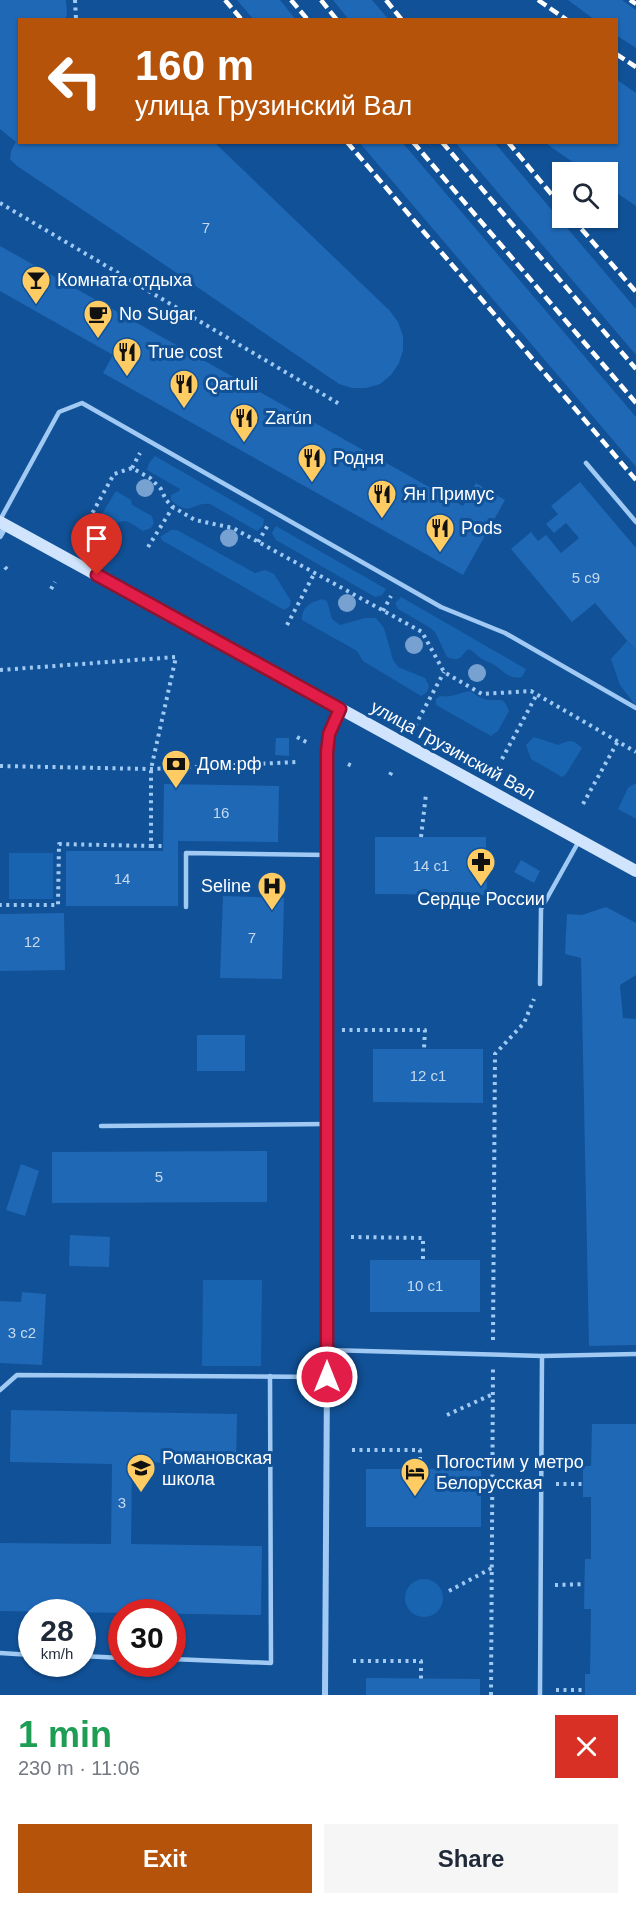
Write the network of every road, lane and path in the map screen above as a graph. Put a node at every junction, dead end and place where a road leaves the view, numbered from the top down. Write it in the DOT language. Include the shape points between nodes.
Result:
graph roads {
  1 [pos="75,0"];
  2 [pos="76,18"];
  3 [pos="0,202"];
  4 [pos="341,405"];
  5 [pos="586,463"];
  6 [pos="173,507"];
  7 [pos="636,522"];
  8 [pos="2,526"];
  9 [pos="78,539"];
  10 [pos="148,548"];
  11 [pos="5,567"];
  12 [pos="9,572"];
  13 [pos="314,574"];
  14 [pos="55,582"];
  15 [pos="51,589"];
  16 [pos="286,625"];
  17 [pos="0,670"];
  18 [pos="444,672"];
  19 [pos="537,694"];
  20 [pos="636,708"];
  21 [pos="340,709"];
  22 [pos="415,726"];
  23 [pos="297,737"];
  24 [pos="618,741"];
  25 [pos="308,743"];
  26 [pos="636,752"];
  27 [pos="502,759"];
  28 [pos="297,762"];
  29 [pos="348,764"];
  30 [pos="0,766"];
  31 [pos="354,767"];
  32 [pos="151,769"];
  33 [pos="393,769"];
  34 [pos="390,775"];
  35 [pos="426,794"];
  36 [pos="583,804"];
  37 [pos="421,837"];
  38 [pos="579,840"];
  39 [pos="151,846"];
  40 [pos="163,846"];
  41 [pos="327,855"];
  42 [pos="636,871"];
  43 [pos="0,905"];
  44 [pos="186,908"];
  45 [pos="540,984"];
  46 [pos="524,1023"];
  47 [pos="326,1030"];
  48 [pos="424,1049"];
  49 [pos="327,1124"];
  50 [pos="101,1126"];
  51 [pos="351,1237"];
  52 [pos="423,1260"];
  53 [pos="327,1350"];
  54 [pos="636,1354"];
  55 [pos="542,1356"];
  56 [pos="270,1376"];
  57 [pos="327,1377"];
  58 [pos="0,1390"];
  59 [pos="493,1394"];
  60 [pos="447,1415"];
  61 [pos="352,1450"];
  62 [pos="420,1469"];
  63 [pos="542,1484"];
  64 [pos="583,1484"];
  65 [pos="492,1568"];
  66 [pos="585,1584"];
  67 [pos="541,1586"];
  68 [pos="449,1592"];
  69 [pos="0,1653"];
  70 [pos="18,1654"];
  71 [pos="186,1660"];
  72 [pos="353,1660"];
  73 [pos="421,1679"];
  74 [pos="585,1690"];
  75 [pos="540,1693"];
  76 [pos="325,1695"];
  1 -- 2 [label="path"];
  3 -- 4 [label="path"];
  5 -- 7 [label="lane"];
  6 -- 9 [label="path" via="150,478 132,468 114,474"];
  6 -- 10 [label="path"];
  6 -- 13 [label="path" via="195,520 233,528"];
  8 -- 20 [label="lane" via="59,412 82,403 441,607 505,633"];
  8 -- 21 [label="main road, улица Грузинский Вал"];
  11 -- 12 [label="path"];
  13 -- 16 [label="path"];
  13 -- 18 [label="path" via="422,632"];
  14 -- 15 [label="path"];
  17 -- 32 [label="path" via="176,657"];
  18 -- 19 [label="path" via="482,694"];
  18 -- 22 [label="path"];
  19 -- 24 [label="path"];
  19 -- 27 [label="path"];
  21 -- 38 [label="main road, улица Грузинский Вал"];
  21 -- 41 [label="street" via="329,734 327,752"];
  23 -- 25 [label="path"];
  24 -- 26 [label="path"];
  24 -- 36 [label="path"];
  28 -- 32 [label="path"];
  29 -- 31 [label="path"];
  30 -- 32 [label="path"];
  32 -- 39 [label="path"];
  33 -- 34 [label="path"];
  35 -- 37 [label="path"];
  38 -- 42 [label="main road, улица Грузинский Вал"];
  38 -- 45 [label="lane" via="541,909"];
  39 -- 40 [label="path"];
  39 -- 43 [label="path" via="59,844 58,904"];
  41 -- 44 [label="lane" via="186,853"];
  41 -- 47 [label="street"];
  45 -- 46 [label="path"];
  47 -- 48 [label="path" via="425,1030"];
  47 -- 49 [label="street"];
  49 -- 50 [label="lane"];
  49 -- 53 [label="street"];
  51 -- 52 [label="path" via="423,1238"];
  53 -- 55 [label="lane"];
  53 -- 57 [label="street"];
  54 -- 55 [label="lane"];
  55 -- 63 [label="lane"];
  56 -- 57 [label="lane"];
  56 -- 58 [label="lane" via="16,1375"];
  56 -- 71 [label="lane" via="271,1663"];
  57 -- 76 [label="street"];
  59 -- 60 [label="path"];
  61 -- 62 [label="path" via="420,1450"];
  63 -- 64 [label="path"];
  63 -- 67 [label="lane"];
  65 -- 68 [label="path"];
  66 -- 67 [label="path"];
  67 -- 75 [label="lane"];
  69 -- 70 [label="lane"];
  72 -- 73 [label="path" via="421,1661"];
  74 -- 75 [label="path"];
}
